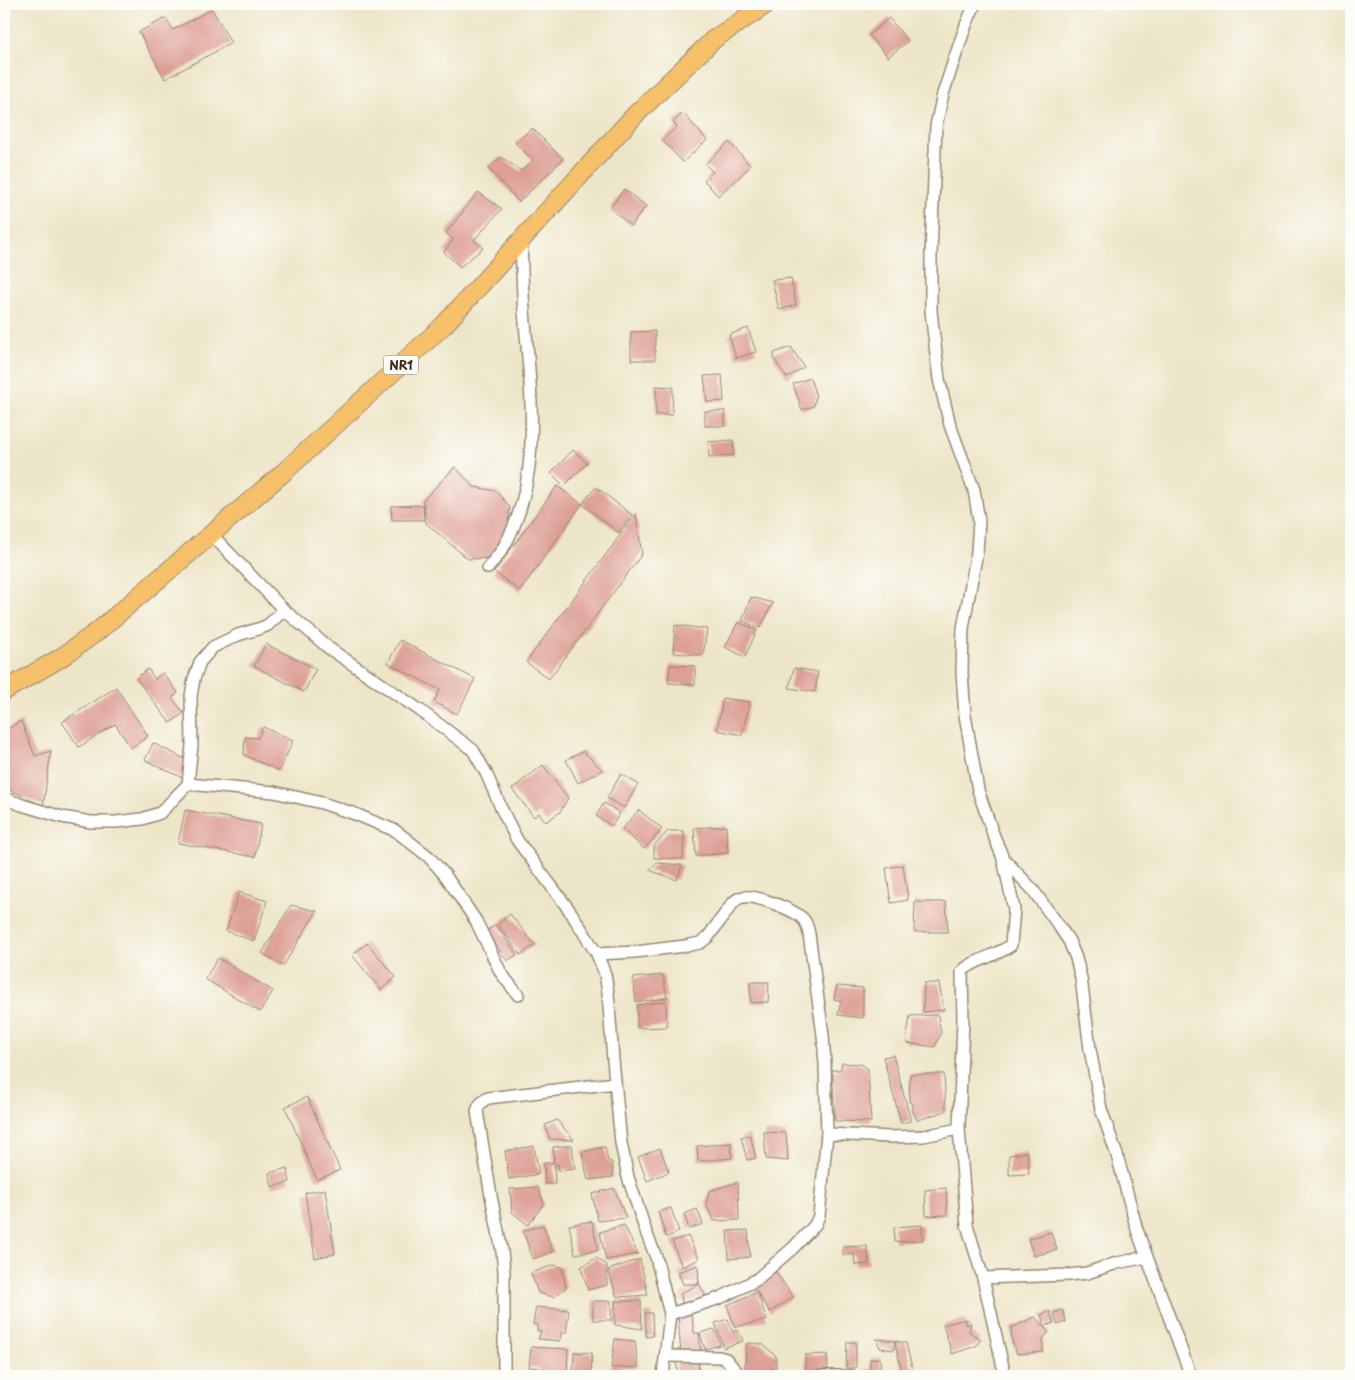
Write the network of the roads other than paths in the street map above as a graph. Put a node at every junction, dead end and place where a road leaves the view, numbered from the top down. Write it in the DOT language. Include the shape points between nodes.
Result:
graph roads {
  1 [pos="767,4"];
  2 [pos="975,4"];
  3 [pos="521,241"];
  4 [pos="212,535"];
  5 [pos="488,568"];
  6 [pos="284,610"];
  7 [pos="4,691"];
  8 [pos="188,784"];
  9 [pos="4,798"];
  10 [pos="1003,858"];
  11 [pos="597,954"];
  12 [pos="518,995"];
  13 [pos="615,1082"];
  14 [pos="959,1129"];
  15 [pos="827,1134"];
  16 [pos="1147,1258"];
  17 [pos="983,1278"];
  18 [pos="670,1314"];
  19 [pos="666,1356"];
  20 [pos="504,1376"];
  21 [pos="663,1376"];
  22 [pos="740,1376"];
  23 [pos="823,1376"];
  24 [pos="850,1376"];
  25 [pos="1006,1376"];
  26 [pos="1191,1376"];
  1 -- 3 [label="highway, NR1" via="714,40 635,115"];
  2 -- 10 [label="street" via="957,50 936,126 931,311 939,379 950,425 974,490 979,521 977,552 963,628 962,673 965,715 978,790"];
  3 -- 4 [label="highway, NR1" via="442,326"];
  3 -- 5 [label="street" via="530,382 530,458 519,514 502,550"];
  4 -- 6 [label="street"];
  4 -- 7 [label="highway, NR1" via="98,631 62,657"];
  6 -- 8 [label="street" via="268,625 213,647 200,662 191,696 192,745"];
  6 -- 11 [label="street" via="330,649 473,750 518,840"];
  8 -- 9 [label="street" via="160,813 116,822 62,817"];
  8 -- 12 [label="street" via="282,794 322,803 396,831 429,857 446,876 476,921 501,973"];
  10 -- 14 [label="street" via="1014,909 1013,935 1011,945 1006,949 962,972"];
  10 -- 16 [label="street" via="1033,890 1069,941 1076,958 1101,1109"];
  11 -- 13 [label="street" via="608,992"];
  11 -- 15 [label="street" via="700,943 733,903 744,897 776,905 805,920 823,1035"];
  13 -- 18 [label="street" via="628,1177 656,1257"];
  13 -- 20 [label="street" via="488,1098 479,1105 477,1111 504,1271"];
  14 -- 15 [label="street" via="890,1137"];
  14 -- 17 [label="street" via="967,1225"];
  15 -- 18 [label="street" via="819,1216 815,1225 756,1280 720,1298"];
  16 -- 17 [label="street" via="1069,1275"];
  16 -- 26 [label="street"];
  17 -- 25 [label="street"];
  18 -- 19 [label="street"];
  19 -- 21 [label="street"];
  19 -- 22 [label="street" via="719,1356 726,1359"];
  23 -- 24 [label="street"];
}
